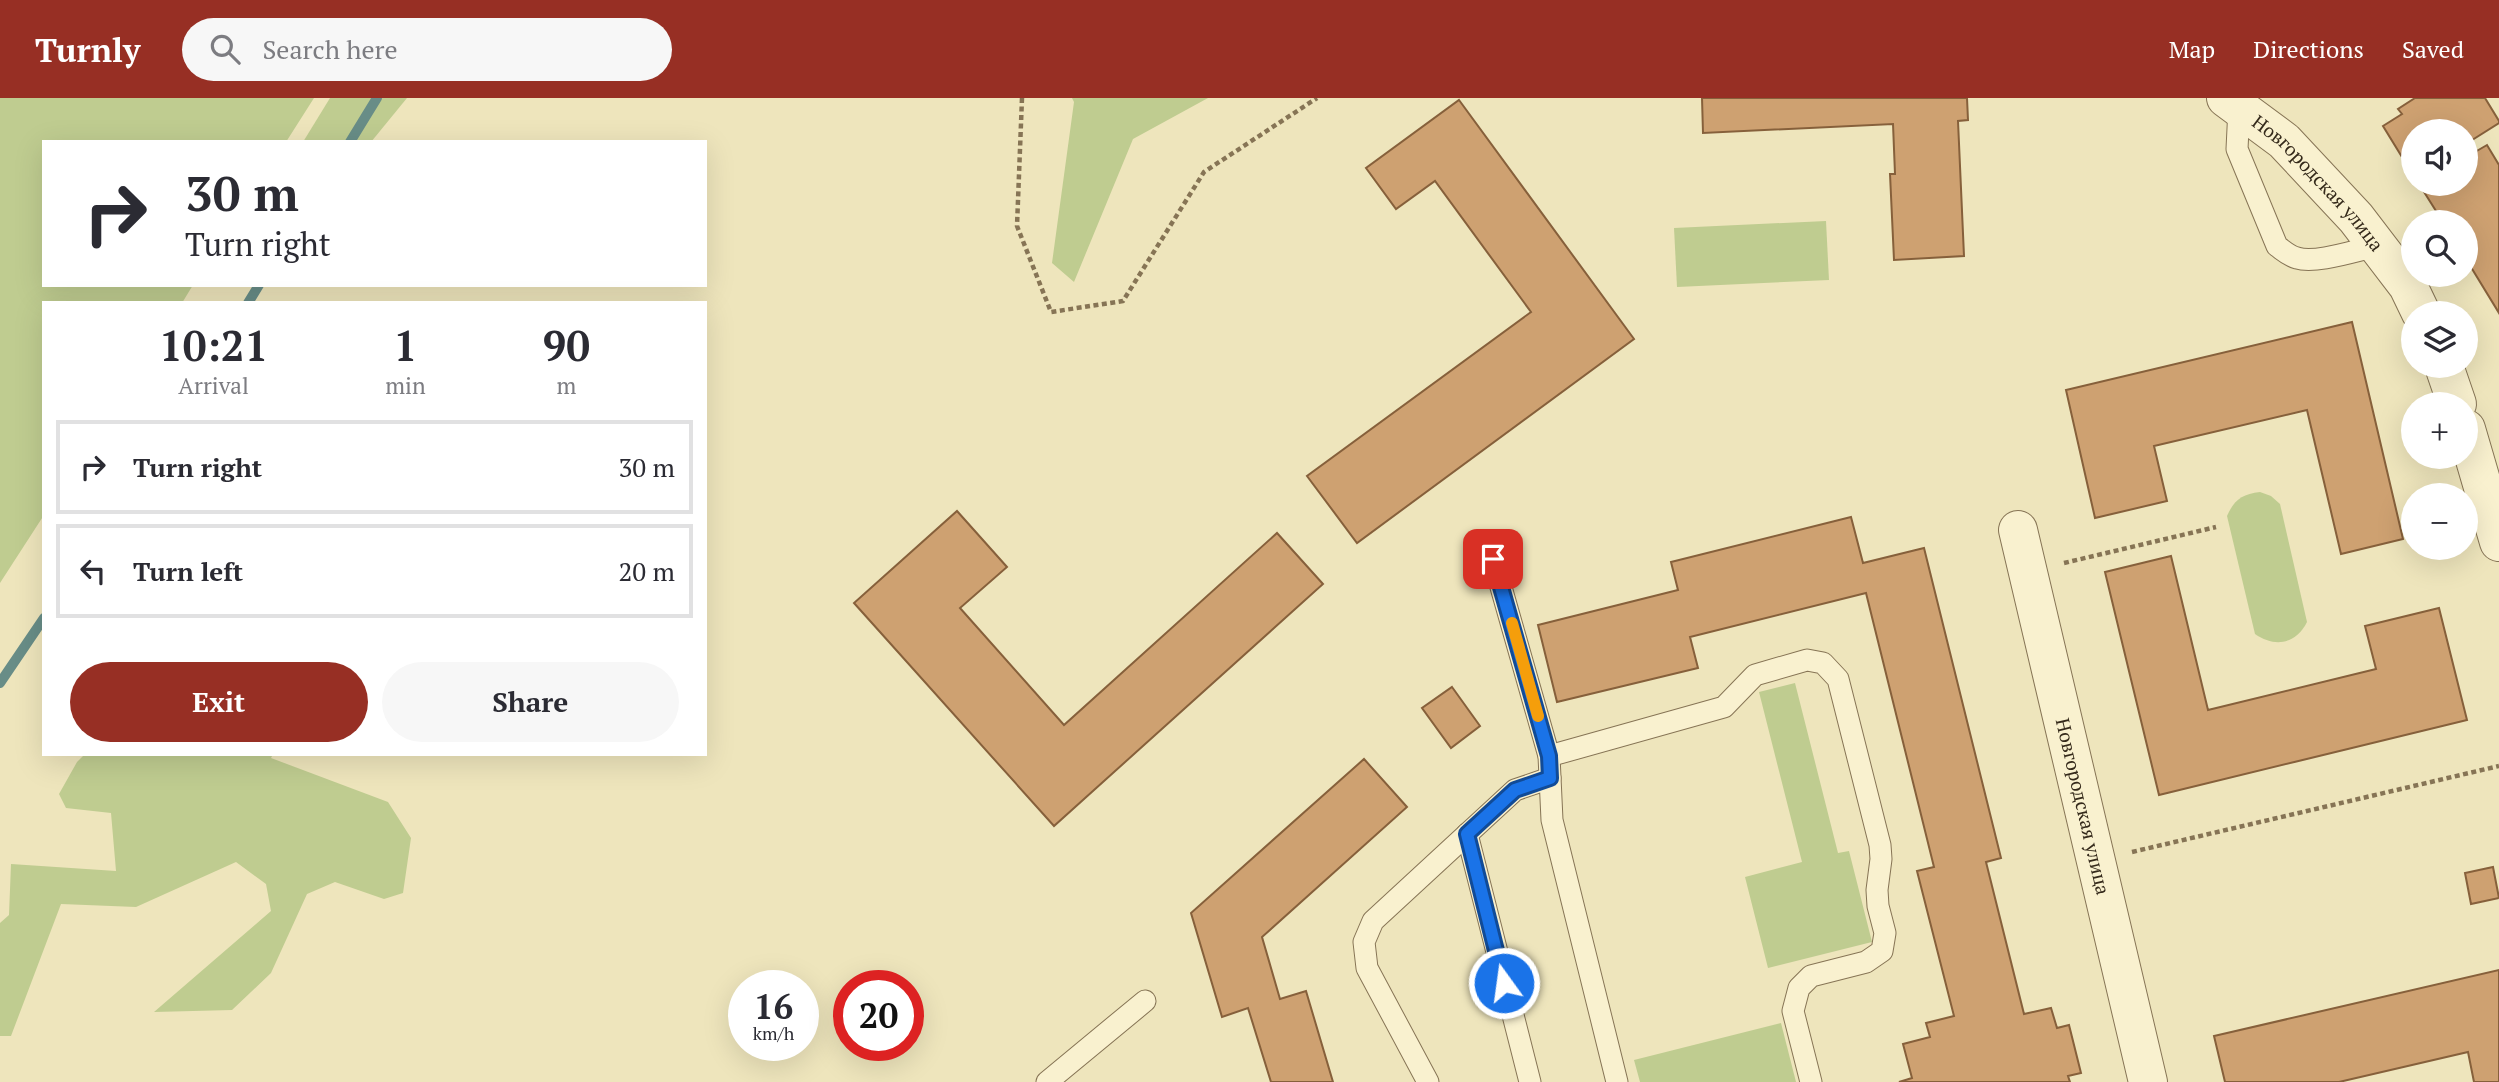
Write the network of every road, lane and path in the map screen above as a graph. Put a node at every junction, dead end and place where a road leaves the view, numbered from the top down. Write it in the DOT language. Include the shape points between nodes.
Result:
graph roads {
  1 [pos="1022,98"];
  2 [pos="1317,98"];
  3 [pos="2233,103"];
  4 [pos="2377,246"];
  5 [pos="2415,301"];
  6 [pos="2478,469"];
  7 [pos="2216,527"];
  8 [pos="2018,530"];
  9 [pos="2499,542"];
  10 [pos="1493,559"];
  11 [pos="2028,571"];
  12 [pos="1549,756"];
  13 [pos="2499,766"];
  14 [pos="1550,778"];
  15 [pos="1467,834"];
  16 [pos="2096,861"];
  17 [pos="1145,1000"];
  18 [pos="1047,1082"];
  19 [pos="1428,1082"];
  20 [pos="1530,1082"];
  21 [pos="1617,1082"];
  22 [pos="1811,1082"];
  23 [pos="2148,1082"];
  1 -- 2 [label="path" via="1017,226 1051,312 1123,301 1204,172"];
  3 -- 4 [label="street, Новгородская улица" via="2284,141"];
  3 -- 4 [label="lane" via="2237,149 2277,246 2288,255 2312,259"];
  4 -- 5 [label="street, Новгородская улица"];
  6 -- 9 [label="street"];
  7 -- 11 [label="path"];
  8 -- 11 [label="street, Новгородская улица"];
  10 -- 12 [label="lane"];
  11 -- 16 [label="street, Новгородская улица"];
  12 -- 14 [label="lane"];
  12 -- 22 [label="lane" via="1724,707 1755,675 1807,660 1823,663 1838,678 1880,845 1878,898 1885,933 1882,951 1866,962 1811,975 1799,988 1793,1011"];
  13 -- 16 [label="path"];
  14 -- 15 [label="lane" via="1515,790"];
  14 -- 21 [label="lane" via="1552,820"];
  15 -- 19 [label="lane" via="1373,921 1364,942 1367,968"];
  15 -- 20 [label="lane"];
  16 -- 23 [label="street, Новгородская улица"];
  17 -- 18 [label="lane"];
}
